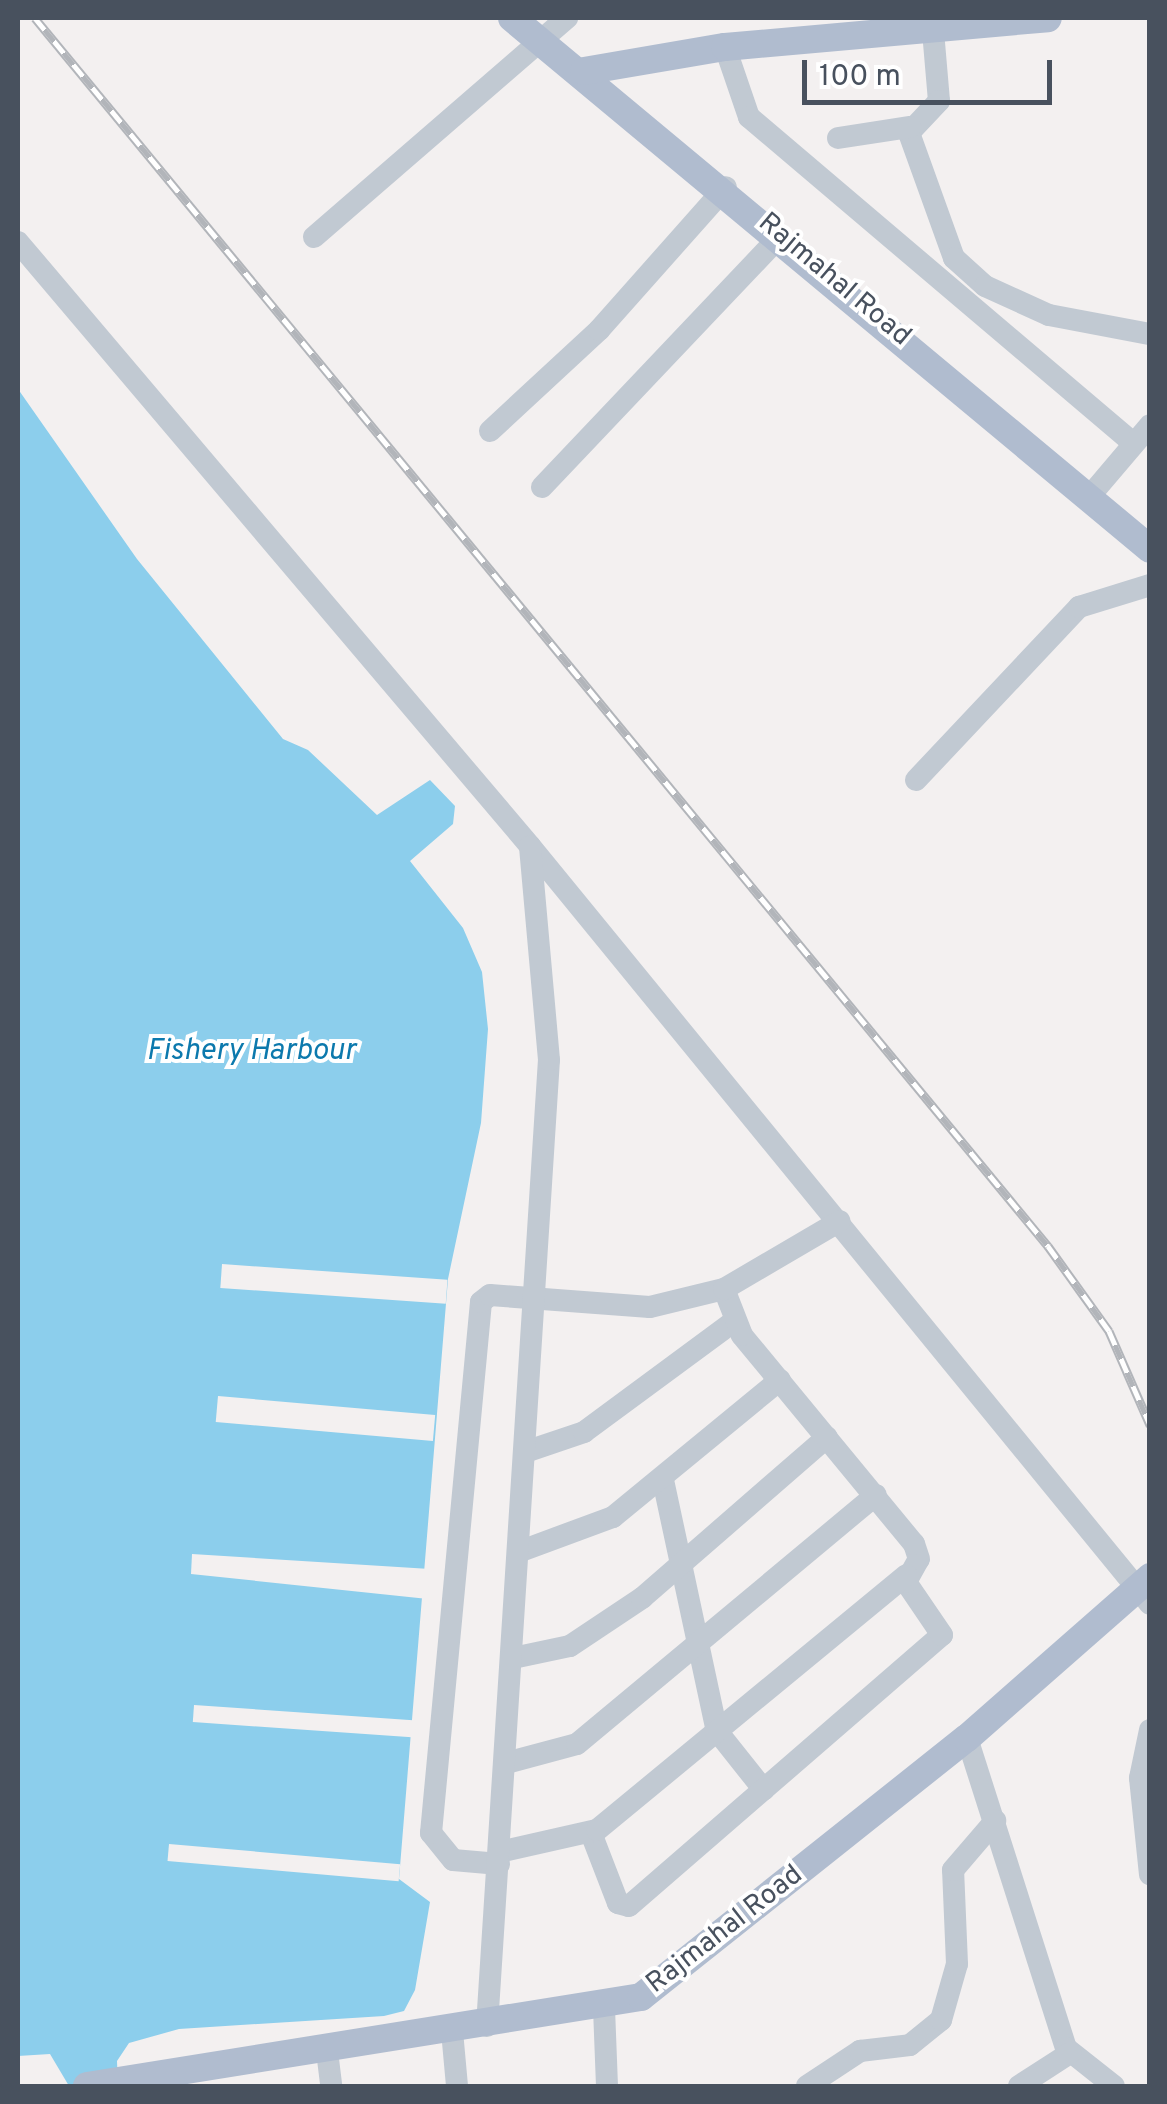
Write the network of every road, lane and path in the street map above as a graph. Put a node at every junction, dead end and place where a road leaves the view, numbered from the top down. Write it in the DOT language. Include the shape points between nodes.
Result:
graph roads {
  1 [pos="512,18"];
  2 [pos="567,18"];
  3 [pos="1048,18"];
  4 [pos="901,26"];
  5 [pos="933,32"];
  6 [pos="539,38"];
  7 [pos="725,47"];
  8 [pos="584,72"];
  9 [pos="910,128"];
  10 [pos="838,138"];
  11 [pos="726,188"];
  12 [pos="781,235"];
  13 [pos="314,237"];
  14 [pos="18,242"];
  15 [pos="1150,334"];
  16 [pos="1150,425"];
  17 [pos="490,432"];
  18 [pos="1133,443"];
  19 [pos="542,487"];
  20 [pos="1089,497"];
  21 [pos="1150,549"];
  22 [pos="1150,584"];
  23 [pos="916,780"];
  24 [pos="530,846"];
  25 [pos="840,1222"];
  26 [pos="724,1289"];
  27 [pos="539,1298"];
  28 [pos="733,1322"];
  29 [pos="780,1380"];
  30 [pos="827,1437"];
  31 [pos="528,1450"];
  32 [pos="663,1480"];
  33 [pos="876,1494"];
  34 [pos="521,1550"];
  35 [pos="679,1568"];
  36 [pos="906,1575"];
  37 [pos="1146,1588"];
  38 [pos="697,1645"];
  39 [pos="513,1658"];
  40 [pos="1150,1730"];
  41 [pos="718,1734"];
  42 [pos="967,1738"];
  43 [pos="506,1764"];
  44 [pos="764,1790"];
  45 [pos="995,1821"];
  46 [pos="591,1834"];
  47 [pos="499,1858"];
  48 [pos="1150,1874"];
  49 [pos="604,2008"];
  50 [pos="487,2026"];
  51 [pos="452,2032"];
  52 [pos="327,2052"];
  53 [pos="1070,2053"];
  54 [pos="232,2077"];
  55 [pos="88,2086"];
  56 [pos="331,2086"];
  57 [pos="457,2086"];
  58 [pos="608,2086"];
  59 [pos="807,2086"];
  60 [pos="1019,2086"];
  61 [pos="1114,2086"];
  1 -- 6 [label="main road, Rajmahal Road"];
  2 -- 6 [label="street"];
  3 -- 5 [label="main road"];
  4 -- 5 [label="main road"];
  4 -- 7 [label="main road"];
  5 -- 9 [label="street" via="938,101"];
  6 -- 8 [label="main road, Rajmahal Road"];
  6 -- 13 [label="street"];
  7 -- 8 [label="main road"];
  7 -- 18 [label="street" via="749,117"];
  8 -- 11 [label="main road, Rajmahal Road"];
  9 -- 10 [label="street"];
  9 -- 15 [label="street" via="932,214 964,270 1049,316"];
  11 -- 12 [label="main road, Rajmahal Road"];
  11 -- 17 [label="street" via="599,330"];
  12 -- 19 [label="street"];
  12 -- 20 [label="main road, Rajmahal Road"];
  14 -- 24 [label="street"];
  16 -- 18 [label="street"];
  18 -- 20 [label="street"];
  20 -- 21 [label="main road, Rajmahal Road"];
  22 -- 23 [label="street" via="1079,607"];
  24 -- 25 [label="street"];
  24 -- 27 [label="street" via="548,1060"];
  25 -- 26 [label="street"];
  25 -- 37 [label="street"];
  26 -- 27 [label="street" via="637,1308"];
  26 -- 28 [label="street"];
  27 -- 31 [label="street"];
  27 -- 47 [label="street" via="481,1302 431,1834 453,1860"];
  28 -- 29 [label="street"];
  28 -- 31 [label="street" via="584,1432"];
  29 -- 30 [label="street"];
  29 -- 32 [label="street"];
  30 -- 33 [label="street"];
  30 -- 35 [label="street"];
  31 -- 34 [label="street"];
  32 -- 34 [label="street" via="580,1536"];
  32 -- 35 [label="street"];
  33 -- 36 [label="street" via="918,1552"];
  33 -- 38 [label="street"];
  34 -- 39 [label="street"];
  35 -- 38 [label="street"];
  35 -- 39 [label="street" via="584,1638"];
  36 -- 41 [label="street"];
  36 -- 44 [label="street" via="940,1640"];
  37 -- 42 [label="main road, Rajmahal Road"];
  38 -- 41 [label="street"];
  38 -- 43 [label="street" via="577,1744"];
  39 -- 43 [label="street"];
  40 -- 48 [label="street" via="1140,1792"];
  41 -- 44 [label="street"];
  41 -- 46 [label="street"];
  42 -- 45 [label="street"];
  42 -- 49 [label="main road, Rajmahal Road" via="641,1997"];
  43 -- 47 [label="street"];
  44 -- 46 [label="street" via="629,1906 618,1903"];
  45 -- 53 [label="street"];
  45 -- 59 [label="street" via="952,1870 957,1964 941,2020 910,2046 860,2052"];
  46 -- 47 [label="street"];
  47 -- 50 [label="street"];
  49 -- 50 [label="main road, Rajmahal Road"];
  49 -- 58 [label="street"];
  50 -- 51 [label="main road, Rajmahal Road"];
  51 -- 52 [label="main road, Rajmahal Road"];
  51 -- 57 [label="street"];
  52 -- 54 [label="main road, Rajmahal Road"];
  52 -- 56 [label="street"];
  53 -- 60 [label="street"];
  53 -- 61 [label="street"];
  54 -- 55 [label="main road, Rajmahal Road"];
}
